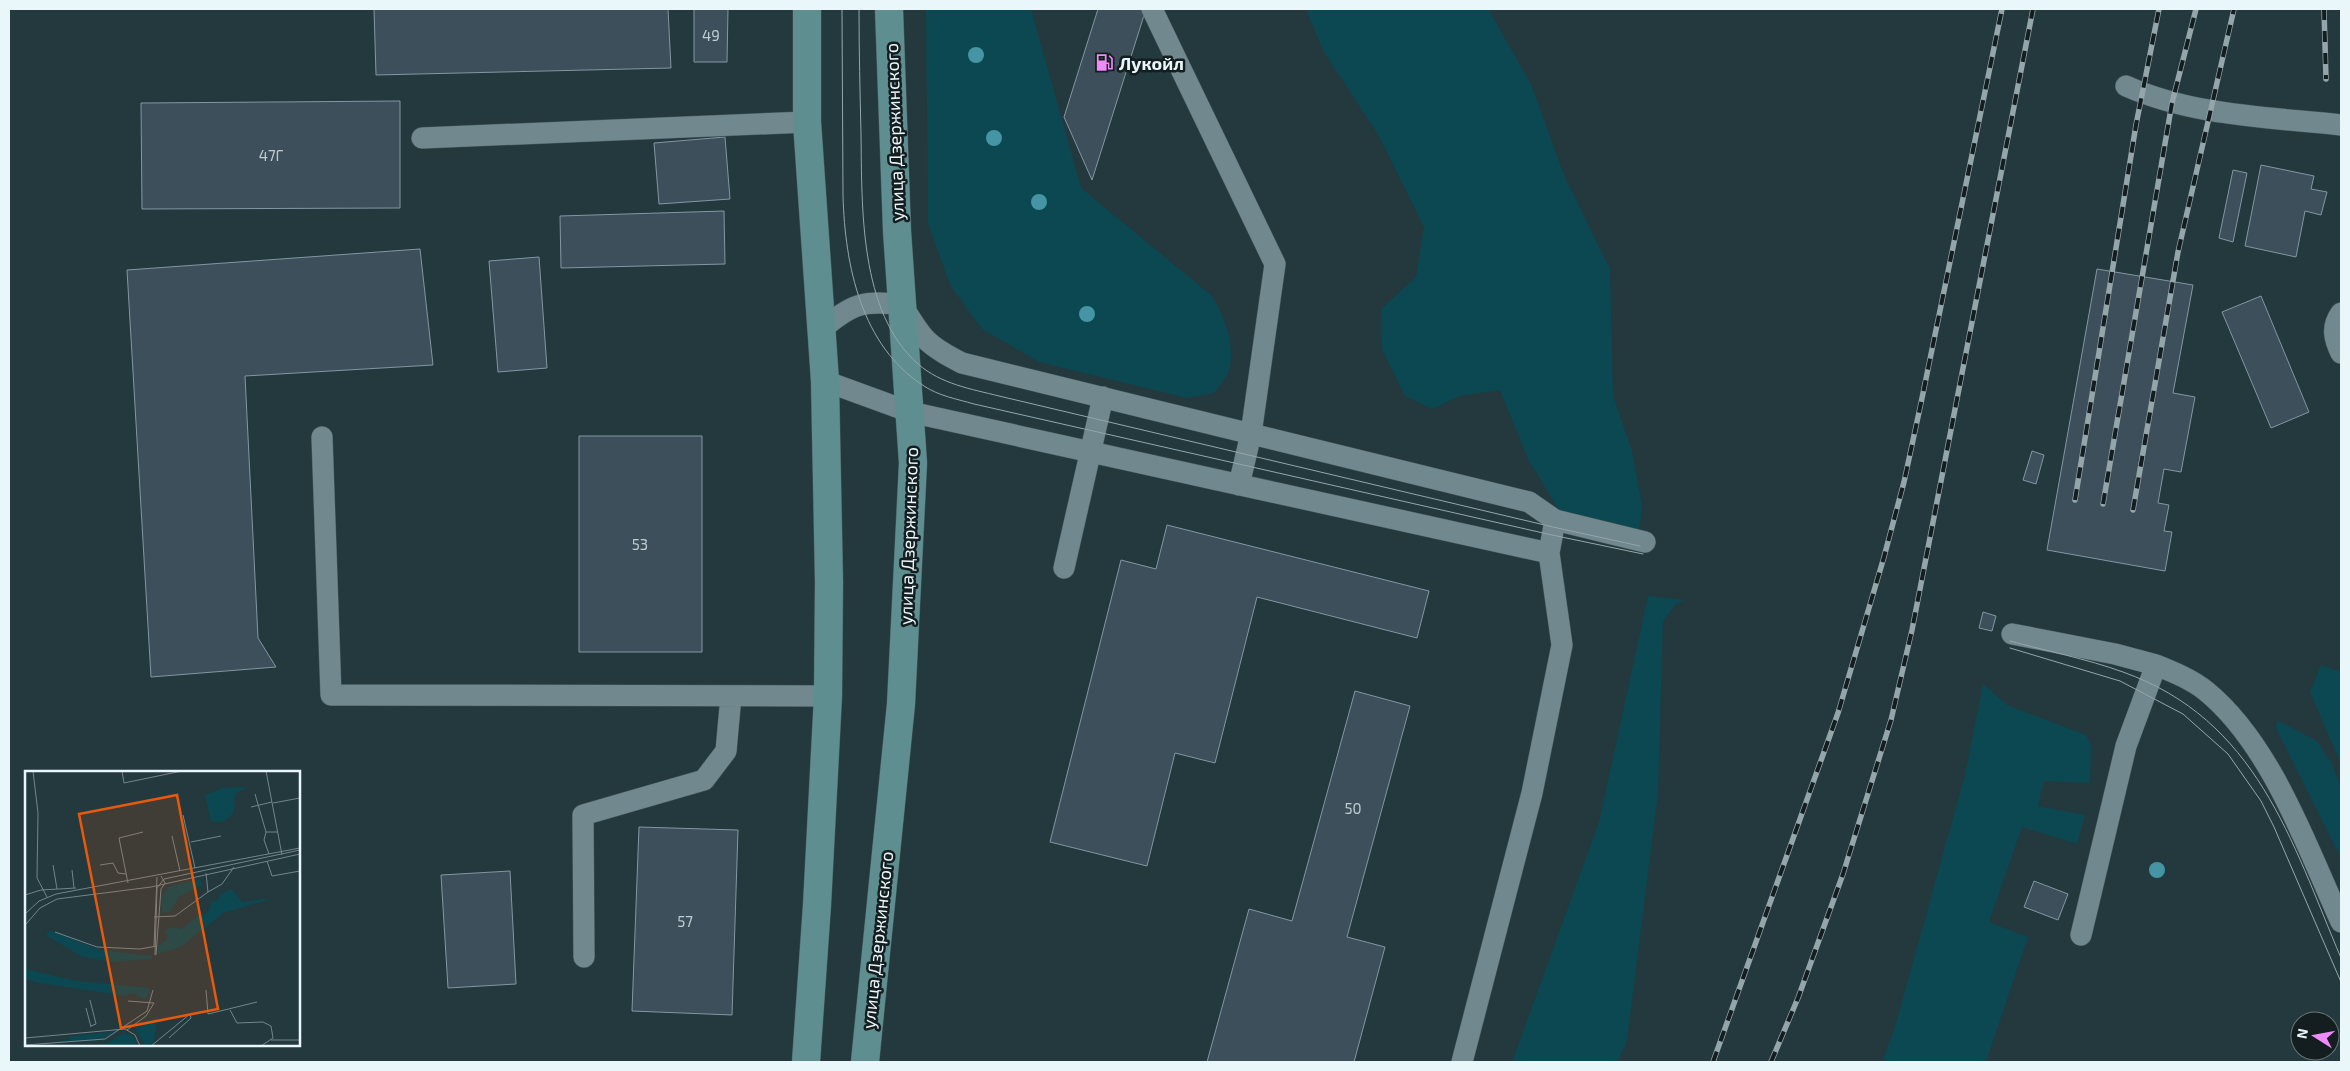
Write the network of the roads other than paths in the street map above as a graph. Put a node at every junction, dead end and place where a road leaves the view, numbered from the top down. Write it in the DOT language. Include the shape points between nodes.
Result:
graph roads {
  1 [pos="807,9"];
  2 [pos="889,9"];
  3 [pos="1152,9"];
  4 [pos="2126,86"];
  5 [pos="807,122"];
  6 [pos="2341,125"];
  7 [pos="422,138"];
  8 [pos="902,305"];
  9 [pos="2341,313"];
  10 [pos="821,330"];
  11 [pos="2341,353"];
  12 [pos="825,381"];
  13 [pos="1103,398"];
  14 [pos="910,412"];
  15 [pos="1251,434"];
  16 [pos="322,437"];
  17 [pos="1090,452"];
  18 [pos="1240,486"];
  19 [pos="1554,520"];
  20 [pos="1645,542"];
  21 [pos="1549,553"];
  22 [pos="1064,568"];
  23 [pos="2012,634"];
  24 [pos="2156,665"];
  25 [pos="730,696"];
  26 [pos="828,696"];
  27 [pos="2341,922"];
  28 [pos="2081,935"];
  29 [pos="584,957"];
  30 [pos="806,1062"];
  31 [pos="865,1062"];
  32 [pos="1462,1062"];
  1 -- 5 [label="main road"];
  2 -- 8 [label="main road, улица Дзержинского"];
  3 -- 15 [label="lane" via="1275,264"];
  4 -- 6 [label="lane" via="2172,103 2212,111"];
  5 -- 7 [label="lane"];
  5 -- 10 [label="main road"];
  8 -- 10 [label="lane" via="861,304 842,312"];
  8 -- 13 [label="lane" via="918,332 934,349 962,363"];
  8 -- 14 [label="main road, улица Дзержинского"];
  9 -- 11 [label="lane" via="2334,328"];
  10 -- 12 [label="main road"];
  12 -- 14 [label="lane"];
  12 -- 26 [label="main road"];
  13 -- 15 [label="lane"];
  13 -- 17 [label="lane"];
  14 -- 17 [label="lane"];
  14 -- 31 [label="main road, улица Дзержинского" via="913,463 901,704"];
  15 -- 18 [label="lane"];
  15 -- 19 [label="lane" via="1529,502"];
  16 -- 25 [label="lane" via="331,695"];
  17 -- 18 [label="lane"];
  17 -- 22 [label="lane"];
  18 -- 21 [label="lane"];
  19 -- 20 [label="lane"];
  19 -- 21 [label="lane"];
  21 -- 32 [label="lane" via="1562,645 1532,793"];
  23 -- 24 [label="lane"];
  24 -- 27 [label="lane" via="2206,691 2239,725 2274,777"];
  24 -- 28 [label="lane" via="2126,746"];
  25 -- 26 [label="lane"];
  25 -- 29 [label="lane" via="726,750 704,780 583,815"];
  26 -- 30 [label="main road"];
}
